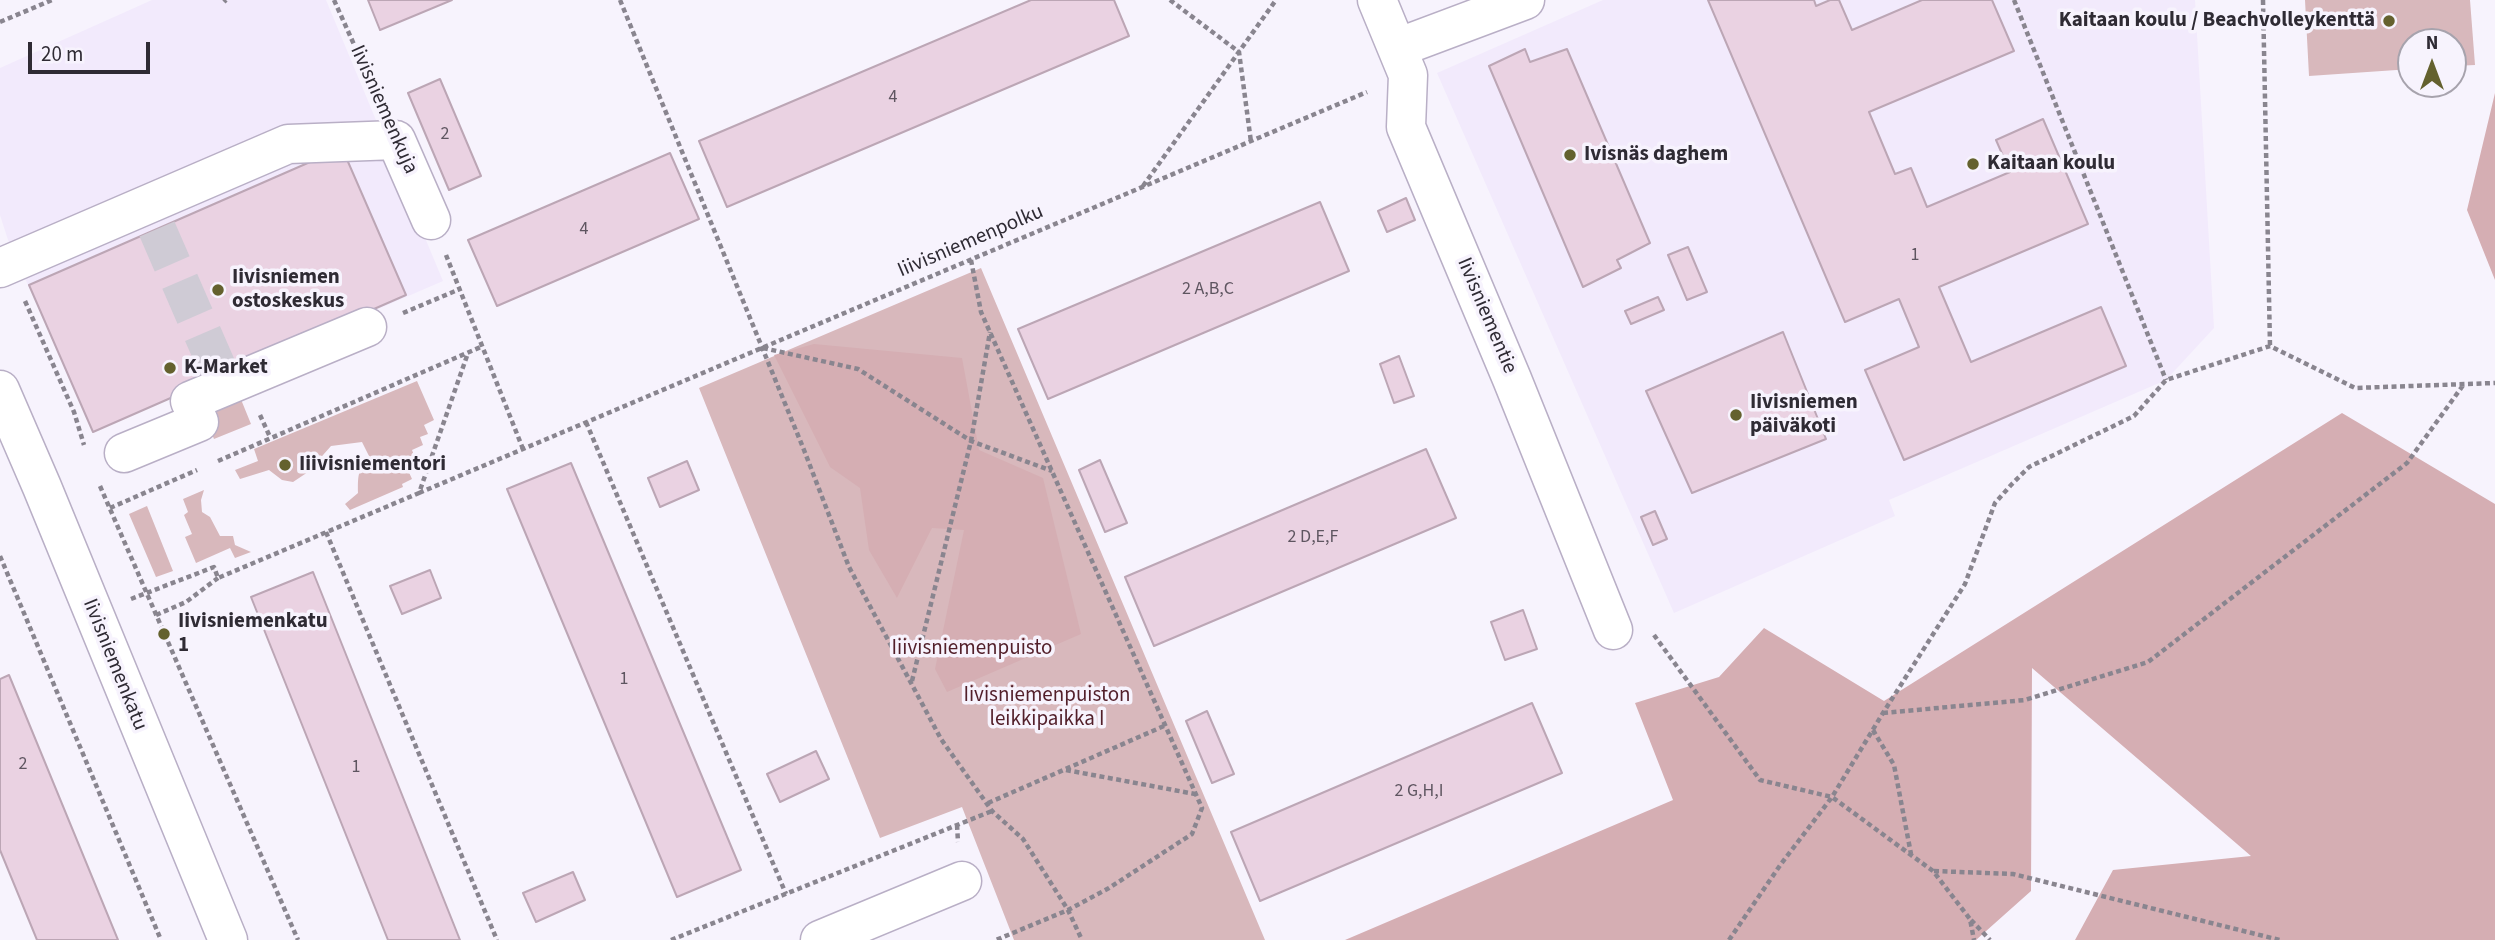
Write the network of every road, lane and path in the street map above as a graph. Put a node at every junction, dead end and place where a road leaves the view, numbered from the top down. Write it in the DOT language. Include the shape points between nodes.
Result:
graph roads {
  1 [pos="52,0"];
  2 [pos="334,0"];
  3 [pos="620,0"];
  4 [pos="1170,0"];
  5 [pos="1276,0"];
  6 [pos="1377,0"];
  7 [pos="1525,0"];
  8 [pos="2014,0"];
  9 [pos="2263,0"];
  10 [pos="0,22"];
  11 [pos="1239,52"];
  12 [pos="1403,61"];
  13 [pos="396,139"];
  14 [pos="1251,142"];
  15 [pos="1143,187"];
  16 [pos="431,220"];
  17 [pos="971,260"];
  18 [pos="4,267"];
  19 [pos="456,278"];
  20 [pos="460,289"];
  21 [pos="379,323"];
  22 [pos="990,331"];
  23 [pos="484,346"];
  24 [pos="2270,346"];
  25 [pos="762,348"];
  26 [pos="468,353"];
  27 [pos="2166,380"];
  28 [pos="2464,383"];
  29 [pos="2495,383"];
  30 [pos="0,390"];
  31 [pos="586,422"];
  32 [pos="971,441"];
  33 [pos="523,449"];
  34 [pos="103,462"];
  35 [pos="215,462"];
  36 [pos="203,467"];
  37 [pos="1052,471"];
  38 [pos="419,493"];
  39 [pos="110,508"];
  40 [pos="326,532"];
  41 [pos="0,556"];
  42 [pos="218,578"];
  43 [pos="146,593"];
  44 [pos="125,601"];
  45 [pos="156,615"];
  46 [pos="1613,630"];
  47 [pos="1653,634"];
  48 [pos="912,681"];
  49 [pos="1882,713"];
  50 [pos="1164,726"];
  51 [pos="1873,730"];
  52 [pos="1065,770"];
  53 [pos="1195,794"];
  54 [pos="1832,797"];
  55 [pos="988,803"];
  56 [pos="992,811"];
  57 [pos="1911,855"];
  58 [pos="1933,871"];
  59 [pos="962,881"];
  60 [pos="786,894"];
  61 [pos="1068,910"];
  62 [pos="1970,919"];
  63 [pos="161,940"];
  64 [pos="228,940"];
  65 [pos="298,940"];
  66 [pos="497,940"];
  67 [pos="671,940"];
  68 [pos="820,940"];
  69 [pos="996,940"];
  70 [pos="1082,940"];
  71 [pos="1729,940"];
  72 [pos="1974,940"];
  73 [pos="1990,940"];
  74 [pos="2280,940"];
  1 -- 10 [label="path"];
  2 -- 13 [label="path, Iivisniemenkuja"];
  3 -- 25 [label="path"];
  4 -- 11 [label="path"];
  5 -- 11 [label="path"];
  6 -- 12 [label="street, Iivisniementie"];
  7 -- 12 [label="street"];
  8 -- 27 [label="path"];
  9 -- 24 [label="path"];
  11 -- 14 [label="path"];
  11 -- 15 [label="path"];
  12 -- 14 [label="path, Iiivisniemenpolku"];
  12 -- 46 [label="street, Iivisniementie" via="1406,127"];
  13 -- 16 [label="street, Iivisniemenkuja"];
  13 -- 18 [label="street" via="288,144 152,217"];
  14 -- 15 [label="path, Iiivisniemenpolku"];
  15 -- 17 [label="path, Iiivisniemenpolku"];
  17 -- 22 [label="path"];
  17 -- 25 [label="path, Iiivisniemenpolku"];
  18 -- 34 [label="path"];
  19 -- 20 [label="path"];
  20 -- 21 [label="path"];
  20 -- 23 [label="path"];
  21 -- 34 [label="street" via="223,381 190,401 199,422"];
  22 -- 32 [label="path"];
  22 -- 37 [label="path"];
  23 -- 26 [label="path"];
  23 -- 33 [label="path"];
  24 -- 27 [label="path"];
  24 -- 28 [label="path" via="2355,388"];
  25 -- 31 [label="path, Iiivisniemenpolku"];
  25 -- 32 [label="path" via="858,369"];
  25 -- 48 [label="path" via="849,566"];
  26 -- 35 [label="path"];
  26 -- 38 [label="path"];
  27 -- 49 [label="path" via="2134,416 2029,467 1995,503 1965,584"];
  28 -- 29 [label="path"];
  28 -- 49 [label="path" via="2407,463 2148,662 2025,701"];
  30 -- 64 [label="street, Iivisniemenkatu"];
  31 -- 33 [label="path, Iiivisniemenpolku"];
  31 -- 60 [label="path"];
  32 -- 37 [label="path"];
  32 -- 48 [label="path"];
  33 -- 38 [label="path, Iiivisniemenpolku"];
  34 -- 39 [label="path"];
  36 -- 39 [label="path"];
  37 -- 50 [label="path"];
  38 -- 40 [label="path, Iiivisniemenpolku"];
  39 -- 43 [label="path"];
  40 -- 42 [label="path, Iiivisniemenpolku"];
  40 -- 66 [label="path"];
  41 -- 63 [label="path"];
  42 -- 43 [label="path" via="214,567"];
  42 -- 45 [label="path, Iiivisniemenpolku" via="186,602"];
  43 -- 44 [label="path"];
  43 -- 45 [label="path"];
  45 -- 65 [label="path"];
  47 -- 54 [label="path" via="1760,780"];
  48 -- 55 [label="path" via="941,739"];
  49 -- 51 [label="path"];
  50 -- 52 [label="path"];
  50 -- 53 [label="path"];
  51 -- 54 [label="path"];
  51 -- 57 [label="path" via="1894,765"];
  52 -- 53 [label="path"];
  52 -- 55 [label="path"];
  53 -- 61 [label="path" via="1202,808 1192,834"];
  54 -- 57 [label="path"];
  54 -- 71 [label="path"];
  55 -- 56 [label="path"];
  56 -- 60 [label="path"];
  56 -- 61 [label="path" via="1023,839"];
  57 -- 58 [label="path"];
  58 -- 62 [label="path"];
  58 -- 74 [label="path" via="2013,874"];
  59 -- 68 [label="street"];
  60 -- 67 [label="path"];
  61 -- 69 [label="path"];
  61 -- 70 [label="path"];
  62 -- 72 [label="path"];
  62 -- 73 [label="path"];
}
